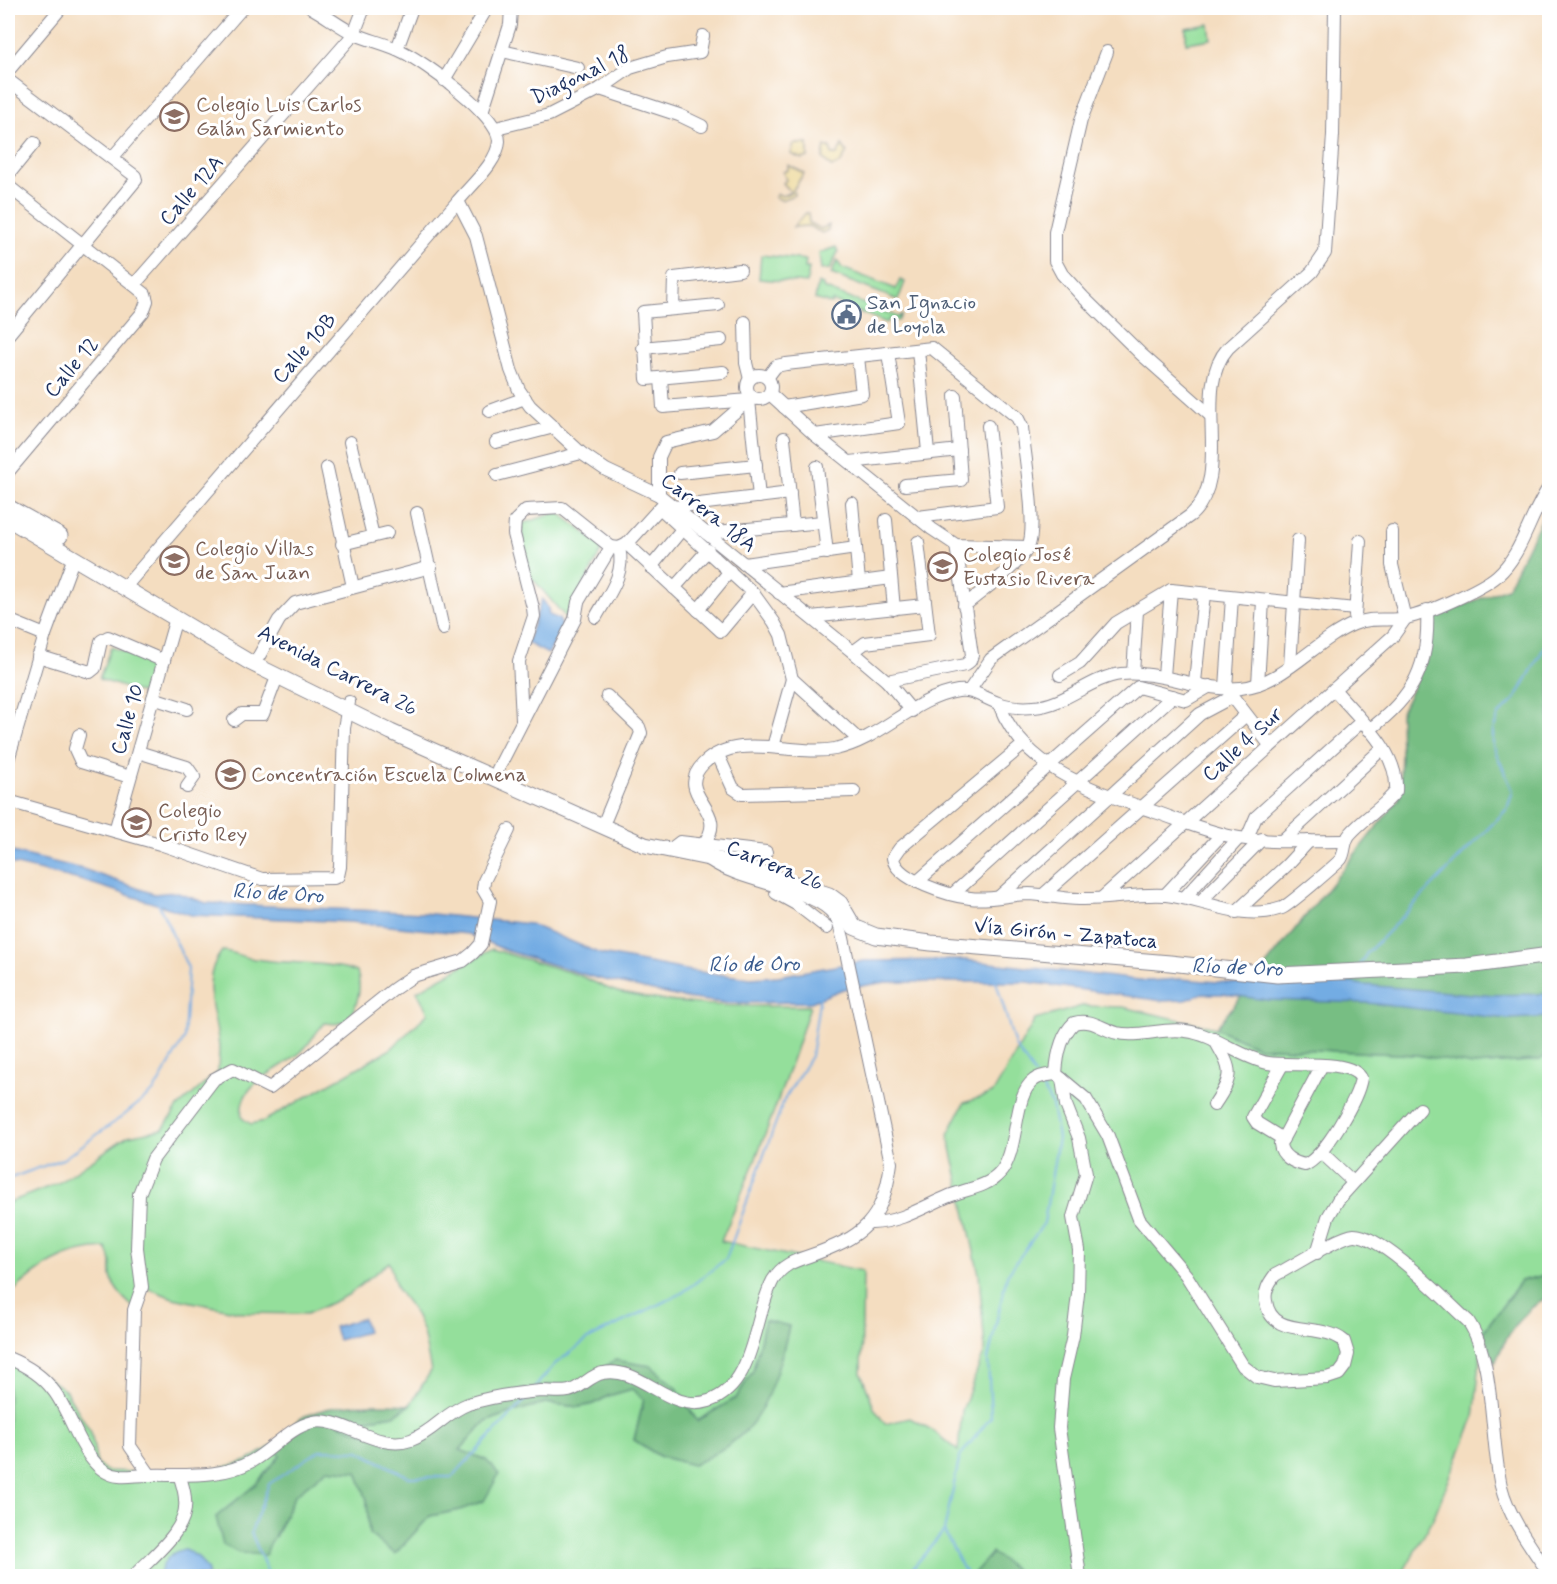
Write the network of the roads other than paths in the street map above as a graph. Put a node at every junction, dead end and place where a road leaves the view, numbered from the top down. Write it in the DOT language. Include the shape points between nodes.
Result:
graph roads {
  1 [pos="61,8"];
  2 [pos="242,8"];
  3 [pos="312,8"];
  4 [pos="364,8"];
  5 [pos="412,8"];
  6 [pos="487,8"];
  7 [pos="511,8"];
  8 [pos="1335,8"];
  9 [pos="354,34"];
  10 [pos="703,36"];
  11 [pos="397,49"];
  12 [pos="502,51"];
  13 [pos="1107,52"];
  14 [pos="578,68"];
  15 [pos="8,71"];
  16 [pos="8,80"];
  17 [pos="444,80"];
  18 [pos="600,88"];
  19 [pos="482,112"];
  20 [pos="702,126"];
  21 [pos="496,128"];
  22 [pos="34,143"];
  23 [pos="112,158"];
  24 [pos="8,175"];
  25 [pos="8,186"];
  26 [pos="458,201"];
  27 [pos="82,247"];
  28 [pos="740,270"];
  29 [pos="134,285"];
  30 [pos="718,305"];
  31 [pos="673,309"];
  32 [pos="745,322"];
  33 [pos="8,335"];
  34 [pos="721,340"];
  35 [pos="643,348"];
  36 [pos="918,350"];
  37 [pos="888,353"];
  38 [pos="858,357"];
  39 [pos="723,372"];
  40 [pos="661,378"];
  41 [pos="767,378"];
  42 [pos="750,379"];
  43 [pos="770,394"];
  44 [pos="954,396"];
  45 [pos="525,398"];
  46 [pos="750,399"];
  47 [pos="784,407"];
  48 [pos="490,411"];
  49 [pos="1211,417"];
  50 [pos="988,426"];
  51 [pos="554,427"];
  52 [pos="815,435"];
  53 [pos="784,438"];
  54 [pos="350,442"];
  55 [pos="496,442"];
  56 [pos="959,450"];
  57 [pos="928,452"];
  58 [pos="581,453"];
  59 [pos="850,462"];
  60 [pos="756,465"];
  61 [pos="817,467"];
  62 [pos="327,468"];
  63 [pos="8,472"];
  64 [pos="680,473"];
  65 [pos="497,476"];
  66 [pos="905,485"];
  67 [pos="1550,486"];
  68 [pos="790,493"];
  69 [pos="759,497"];
  70 [pos="665,503"];
  71 [pos="852,503"];
  72 [pos="8,507"];
  73 [pos="417,513"];
  74 [pos="918,517"];
  75 [pos="8,519"];
  76 [pos="886,520"];
  77 [pos="823,522"];
  78 [pos="793,525"];
  79 [pos="683,528"];
  80 [pos="1392,531"];
  81 [pos="387,533"];
  82 [pos="706,533"];
  83 [pos="373,536"];
  84 [pos="1298,540"];
  85 [pos="1360,541"];
  86 [pos="918,542"];
  87 [pos="342,544"];
  88 [pos="956,545"];
  89 [pos="619,546"];
  90 [pos="1029,547"];
  91 [pos="856,549"];
  92 [pos="708,550"];
  93 [pos="827,553"];
  94 [pos="74,557"];
  95 [pos="744,564"];
  96 [pos="431,567"];
  97 [pos="651,567"];
  98 [pos="730,571"];
  99 [pos="891,578"];
  100 [pos="859,582"];
  101 [pos="128,583"];
  102 [pos="353,587"];
  103 [pos="674,588"];
  104 [pos="1171,590"];
  105 [pos="753,593"];
  106 [pos="779,593"];
  107 [pos="1204,594"];
  108 [pos="1232,597"];
  109 [pos="1263,601"];
  110 [pos="1293,603"];
  111 [pos="924,606"];
  112 [pos="964,606"];
  113 [pos="894,609"];
  114 [pos="1355,609"];
  115 [pos="698,610"];
  116 [pos="1427,610"];
  117 [pos="1137,611"];
  118 [pos="596,617"];
  119 [pos="811,617"];
  120 [pos="176,618"];
  121 [pos="1405,619"];
  122 [pos="8,620"];
  123 [pos="1355,623"];
  124 [pos="442,629"];
  125 [pos="45,635"];
  126 [pos="853,652"];
  127 [pos="38,656"];
  128 [pos="259,656"];
  129 [pos="164,661"];
  130 [pos="1290,666"];
  131 [pos="1132,673"];
  132 [pos="1060,675"];
  133 [pos="1164,676"];
  134 [pos="277,677"];
  135 [pos="792,679"];
  136 [pos="887,681"];
  137 [pos="1196,682"];
  138 [pos="1258,684"];
  139 [pos="1210,686"];
  140 [pos="1334,689"];
  141 [pos="969,691"];
  142 [pos="1229,692"];
  143 [pos="608,696"];
  144 [pos="1173,696"];
  145 [pos="153,698"];
  146 [pos="1186,700"];
  147 [pos="999,704"];
  148 [pos="348,707"];
  149 [pos="188,709"];
  150 [pos="912,711"];
  151 [pos="1200,714"];
  152 [pos="1246,715"];
  153 [pos="234,720"];
  154 [pos="522,720"];
  155 [pos="1365,726"];
  156 [pos="79,735"];
  157 [pos="859,740"];
  158 [pos="1023,744"];
  159 [pos="1270,745"];
  160 [pos="773,747"];
  161 [pos="1383,748"];
  162 [pos="138,752"];
  163 [pos="718,755"];
  164 [pos="8,760"];
  165 [pos="1050,767"];
  166 [pos="498,769"];
  167 [pos="130,777"];
  168 [pos="1078,782"];
  169 [pos="187,787"];
  170 [pos="854,791"];
  171 [pos="1109,796"];
  172 [pos="8,801"];
  173 [pos="1144,808"];
  174 [pos="606,818"];
  175 [pos="1184,822"];
  176 [pos="509,830"];
  177 [pos="115,831"];
  178 [pos="1222,834"];
  179 [pos="1243,838"];
  180 [pos="1262,839"];
  181 [pos="1284,839"];
  182 [pos="1309,841"];
  183 [pos="1344,841"];
  184 [pos="704,843"];
  185 [pos="666,848"];
  186 [pos="766,852"];
  187 [pos="710,860"];
  188 [pos="754,880"];
  189 [pos="917,882"];
  190 [pos="953,894"];
  191 [pos="1043,895"];
  192 [pos="1165,895"];
  193 [pos="1000,896"];
  194 [pos="1185,897"];
  195 [pos="1102,898"];
  196 [pos="1201,901"];
  197 [pos="1236,912"];
  198 [pos="827,928"];
  199 [pos="1550,955"];
  200 [pos="1214,1039"];
  201 [pos="1282,1065"];
  202 [pos="1322,1065"];
  203 [pos="1059,1077"];
  204 [pos="1214,1105"];
  205 [pos="1420,1109"];
  206 [pos="1283,1139"];
  207 [pos="1322,1153"];
  208 [pos="1353,1182"];
  209 [pos="872,1223"];
  210 [pos="1317,1253"];
  211 [pos="8,1358"];
  212 [pos="150,1474"];
  213 [pos="180,1477"];
  214 [pos="1550,1575"];
  215 [pos="134,1576"];
  216 [pos="1080,1576"];
  1 -- 15 [label="street"];
  2 -- 23 [label="street"];
  3 -- 9 [label="street"];
  4 -- 9 [label="street, Calle 12A"];
  5 -- 11 [label="street"];
  6 -- 17 [label="street"];
  7 -- 12 [label="street"];
  8 -- 49 [label="street" via="1333,135 1325,253 1312,272 1221,356"];
  9 -- 11 [label="street"];
  9 -- 29 [label="street, Calle 12A"];
  10 -- 18 [label="street, Diagonal 18" via="700,52 630,68"];
  11 -- 17 [label="street"];
  12 -- 14 [label="street"];
  12 -- 19 [label="street"];
  13 -- 49 [label="street" via="1081,120 1055,232 1055,261 1083,297"];
  16 -- 23 [label="street"];
  17 -- 19 [label="street"];
  18 -- 20 [label="street"];
  18 -- 21 [label="street, Diagonal 18" via="549,115"];
  19 -- 21 [label="street"];
  21 -- 26 [label="street, Calle 10B" via="499,141 495,154"];
  22 -- 24 [label="street"];
  23 -- 27 [label="street" via="135,176 135,184"];
  25 -- 27 [label="street"];
  26 -- 45 [label="street, Carrera 18A" via="476,236 512,370"];
  26 -- 101 [label="street, Calle 10B"];
  27 -- 29 [label="street"];
  27 -- 33 [label="street"];
  28 -- 31 [label="street" via="674,278"];
  29 -- 63 [label="street, Calle 12" via="145,294 143,312"];
  30 -- 31 [label="street"];
  31 -- 35 [label="street" via="642,312"];
  32 -- 42 [label="street"];
  34 -- 35 [label="street"];
  35 -- 40 [label="street" via="646,378"];
  36 -- 37 [label="street"];
  36 -- 57 [label="street"];
  36 -- 90 [label="street" via="935,350 1017,417 1022,428 1032,527"];
  37 -- 38 [label="street"];
  37 -- 52 [label="street" via="899,423"];
  38 -- 41 [label="street" via="776,366"];
  38 -- 47 [label="street" via="862,394"];
  39 -- 40 [label="street"];
  40 -- 46 [label="street" via="663,407"];
  41 -- 42 [label="street" via="756,375"];
  41 -- 43 [label="street" via="772,387"];
  42 -- 46 [label="street"];
  43 -- 46 [label="street" via="761,400"];
  43 -- 47 [label="street"];
  44 -- 56 [label="street"];
  45 -- 48 [label="street"];
  45 -- 51 [label="street, Carrera 18A"];
  46 -- 60 [label="street"];
  46 -- 70 [label="street" via="713,431 666,442 659,458"];
  47 -- 52 [label="street"];
  49 -- 141 [label="street" via="1208,486 1195,511 991,659"];
  50 -- 74 [label="street" via="997,507"];
  51 -- 55 [label="street"];
  51 -- 58 [label="street, Carrera 18A"];
  52 -- 59 [label="street"];
  53 -- 68 [label="street"];
  54 -- 83 [label="street"];
  56 -- 57 [label="street"];
  56 -- 66 [label="street" via="961,480"];
  57 -- 59 [label="street"];
  58 -- 65 [label="street"];
  58 -- 70 [label="street, Carrera 18A"];
  59 -- 74 [label="street"];
  60 -- 64 [label="street"];
  60 -- 69 [label="street"];
  61 -- 77 [label="street"];
  62 -- 87 [label="street"];
  67 -- 116 [label="street" via="1505,568 1484,584"];
  68 -- 69 [label="street"];
  68 -- 78 [label="street"];
  69 -- 70 [label="street"];
  70 -- 79 [label="street"];
  70 -- 82 [label="street, Carrera 18A"];
  70 -- 89 [label="street"];
  71 -- 91 [label="street"];
  72 -- 101 [label="main road, Avenida Carrera 26"];
  73 -- 96 [label="street"];
  74 -- 88 [label="street"];
  75 -- 94 [label="main road, Avenida Carrera 26"];
  76 -- 99 [label="street"];
  77 -- 78 [label="street"];
  77 -- 93 [label="street"];
  78 -- 82 [label="street"];
  79 -- 92 [label="street"];
  79 -- 97 [label="street"];
  80 -- 121 [label="street" via="1392,564"];
  81 -- 83 [label="street"];
  82 -- 95 [label="street, Carrera 18A"];
  83 -- 87 [label="street"];
  84 -- 110 [label="street"];
  85 -- 114 [label="street"];
  86 -- 111 [label="street"];
  87 -- 102 [label="street"];
  88 -- 90 [label="street"];
  88 -- 112 [label="street"];
  89 -- 97 [label="street"];
  89 -- 118 [label="street" via="623,565"];
  89 -- 154 [label="street" via="578,602 575,619"];
  89 -- 154 [label="street" via="561,508 526,510 515,521 514,534 534,616 519,661"];
  90 -- 112 [label="street"];
  91 -- 93 [label="street"];
  91 -- 100 [label="street"];
  92 -- 98 [label="street"];
  92 -- 103 [label="street"];
  93 -- 95 [label="street"];
  94 -- 101 [label="main road, Avenida Carrera 26"];
  94 -- 125 [label="street"];
  95 -- 106 [label="street, Carrera 18A"];
  96 -- 102 [label="street"];
  96 -- 124 [label="street"];
  97 -- 103 [label="street"];
  98 -- 105 [label="street"];
  98 -- 115 [label="street"];
  99 -- 100 [label="street"];
  99 -- 113 [label="street"];
  100 -- 106 [label="street"];
  101 -- 120 [label="main road, Avenida Carrera 26"];
  101 -- 128 [label="main road, Avenida Carrera 26"];
  102 -- 128 [label="street" via="295,603 279,620"];
  103 -- 115 [label="street"];
  104 -- 107 [label="street"];
  104 -- 117 [label="street"];
  104 -- 133 [label="street"];
  105 -- 115 [label="street" via="721,631"];
  105 -- 135 [label="street" via="781,635"];
  106 -- 119 [label="street, Carrera 18A"];
  107 -- 108 [label="street"];
  107 -- 137 [label="street"];
  108 -- 109 [label="street"];
  108 -- 142 [label="street"];
  109 -- 110 [label="street"];
  109 -- 138 [label="street"];
  110 -- 114 [label="street"];
  110 -- 130 [label="street"];
  111 -- 113 [label="street"];
  111 -- 126 [label="street" via="928,636 865,644"];
  112 -- 136 [label="street" via="970,662"];
  113 -- 119 [label="street"];
  114 -- 123 [label="street"];
  116 -- 121 [label="street"];
  116 -- 155 [label="street" via="1428,633 1422,667 1401,702"];
  117 -- 131 [label="street"];
  117 -- 132 [label="street" via="1110,628 1080,663"];
  119 -- 126 [label="street, Carrera 18A"];
  120 -- 129 [label="street, Calle 10"];
  120 -- 134 [label="main road, Avenida Carrera 26"];
  121 -- 123 [label="street"];
  121 -- 140 [label="street, Calle 4 Sur" via="1399,630"];
  122 -- 125 [label="street"];
  123 -- 130 [label="street"];
  125 -- 127 [label="street"];
  126 -- 136 [label="street, Carrera 18A"];
  127 -- 129 [label="street" via="90,672 95,668 101,641 108,636"];
  127 -- 164 [label="street"];
  128 -- 148 [label="main road, Avenida Carrera 26"];
  129 -- 145 [label="street, Calle 10"];
  130 -- 138 [label="street"];
  131 -- 133 [label="street"];
  131 -- 147 [label="street" via="1103,678 1041,707"];
  133 -- 137 [label="street"];
  134 -- 148 [label="main road, Avenida Carrera 26"];
  134 -- 153 [label="street" via="262,714 242,714"];
  135 -- 157 [label="street"];
  135 -- 160 [label="street"];
  136 -- 150 [label="street, Carrera 18A"];
  137 -- 139 [label="street"];
  138 -- 142 [label="street"];
  139 -- 142 [label="street"];
  139 -- 146 [label="street"];
  140 -- 155 [label="street"];
  140 -- 159 [label="street, Calle 4 Sur"];
  141 -- 147 [label="street"];
  141 -- 150 [label="street" via="947,694"];
  142 -- 151 [label="street"];
  142 -- 152 [label="street"];
  143 -- 174 [label="street" via="633,720 640,733"];
  144 -- 146 [label="street"];
  144 -- 165 [label="street" via="1138,687"];
  144 -- 168 [label="street"];
  145 -- 149 [label="street"];
  145 -- 162 [label="street, Calle 10"];
  146 -- 151 [label="street"];
  147 -- 158 [label="street"];
  148 -- 166 [label="main road, Avenida Carrera 26"];
  148 -- 177 [label="street" via="338,876 262,879"];
  148 -- 185 [label="main road, Avenida Carrera 26" via="635,840"];
  150 -- 157 [label="street"];
  151 -- 171 [label="street"];
  152 -- 159 [label="street"];
  152 -- 173 [label="street"];
  154 -- 166 [label="street"];
  155 -- 161 [label="street"];
  155 -- 179 [label="street" via="1256,817"];
  156 -- 167 [label="street" via="75,749 81,762"];
  157 -- 160 [label="street" via="827,750"];
  158 -- 165 [label="street"];
  158 -- 189 [label="street" via="896,853 894,864"];
  159 -- 175 [label="street, Calle 4 Sur"];
  160 -- 163 [label="street"];
  161 -- 181 [label="street"];
  161 -- 183 [label="street" via="1395,772 1396,791"];
  162 -- 167 [label="street, Calle 10"];
  162 -- 169 [label="street" via="187,767 194,777"];
  163 -- 170 [label="street" via="733,788 742,794"];
  163 -- 184 [label="street" via="703,763 693,778 695,792 712,822"];
  165 -- 168 [label="street"];
  165 -- 189 [label="street"];
  166 -- 174 [label="main road, Avenida Carrera 26"];
  167 -- 177 [label="street, Calle 10"];
  168 -- 171 [label="street"];
  168 -- 190 [label="street"];
  171 -- 173 [label="street"];
  171 -- 193 [label="street"];
  172 -- 177 [label="street"];
  173 -- 175 [label="street"];
  173 -- 191 [label="street"];
  174 -- 185 [label="main road, Avenida Carrera 26"];
  175 -- 178 [label="street"];
  175 -- 195 [label="street, Calle 4 Sur"];
  176 -- 212 [label="street" via="484,881 483,889 490,901 481,944 463,961 420,973 394,989 270,1088 233,1069 214,1079 153,1159 140,1194 137,1248 142,1287 134,1310 130,1446"];
  178 -- 179 [label="street"];
  178 -- 192 [label="street"];
  179 -- 180 [label="street"];
  179 -- 194 [label="street"];
  180 -- 181 [label="street"];
  180 -- 196 [label="street"];
  181 -- 182 [label="street"];
  182 -- 183 [label="street"];
  182 -- 197 [label="street"];
  183 -- 197 [label="street" via="1339,862 1285,907"];
  184 -- 185 [label="street" via="680,842"];
  184 -- 186 [label="street"];
  185 -- 187 [label="main road, Avenida Carrera 26"];
  187 -- 188 [label="street, Carrera 26"];
  187 -- 199 [label="main road, Vía Girón - Zapatoca" via="766,873 829,895 840,903 855,927 876,936 932,944 1277,975 1488,964"];
  188 -- 198 [label="street" via="796,904"];
  188 -- 209 [label="street, Carrera 26" via="819,902 835,916 843,938 891,1162 888,1186"];
  189 -- 190 [label="street"];
  190 -- 193 [label="street" via="971,898"];
  191 -- 193 [label="street"];
  191 -- 195 [label="street"];
  192 -- 194 [label="street"];
  192 -- 195 [label="street"];
  194 -- 196 [label="street"];
  196 -- 197 [label="street"];
  200 -- 201 [label="street" via="1264,1062"];
  200 -- 203 [label="street" via="1185,1030 1116,1033 1090,1021 1074,1023 1065,1033 1056,1062"];
  200 -- 204 [label="street" via="1230,1069 1230,1078"];
  201 -- 202 [label="street"];
  201 -- 206 [label="street" via="1254,1118"];
  202 -- 206 [label="street"];
  202 -- 207 [label="street" via="1353,1069 1361,1078"];
  203 -- 209 [label="street" via="1036,1079 1023,1100 1014,1142 998,1175 907,1216"];
  203 -- 210 [label="street" via="1086,1099 1108,1136 1139,1219 1186,1275 1243,1366 1257,1377 1274,1382 1327,1378 1339,1374 1346,1366 1346,1346 1339,1336 1278,1323 1266,1306 1267,1288 1275,1275"];
  203 -- 216 [label="street" via="1086,1174 1073,1217 1079,1250 1078,1294 1059,1428"];
  205 -- 208 [label="street"];
  206 -- 207 [label="street" via="1280,1150 1297,1164 1305,1165"];
  207 -- 208 [label="street"];
  208 -- 210 [label="street" via="1333,1209"];
  209 -- 213 [label="street" via="853,1238 782,1268 773,1281 736,1379 710,1401 676,1400 629,1376 602,1373 567,1392 539,1392 470,1404 449,1412 411,1440 386,1442 326,1423 309,1423 248,1463"];
  210 -- 214 [label="street" via="1353,1235 1376,1241 1476,1332 1484,1361 1502,1489 1522,1532"];
  211 -- 212 [label="street" via="52,1388 96,1466 118,1476"];
  212 -- 213 [label="street"];
  213 -- 215 [label="street" via="186,1502 181,1521"];
}
